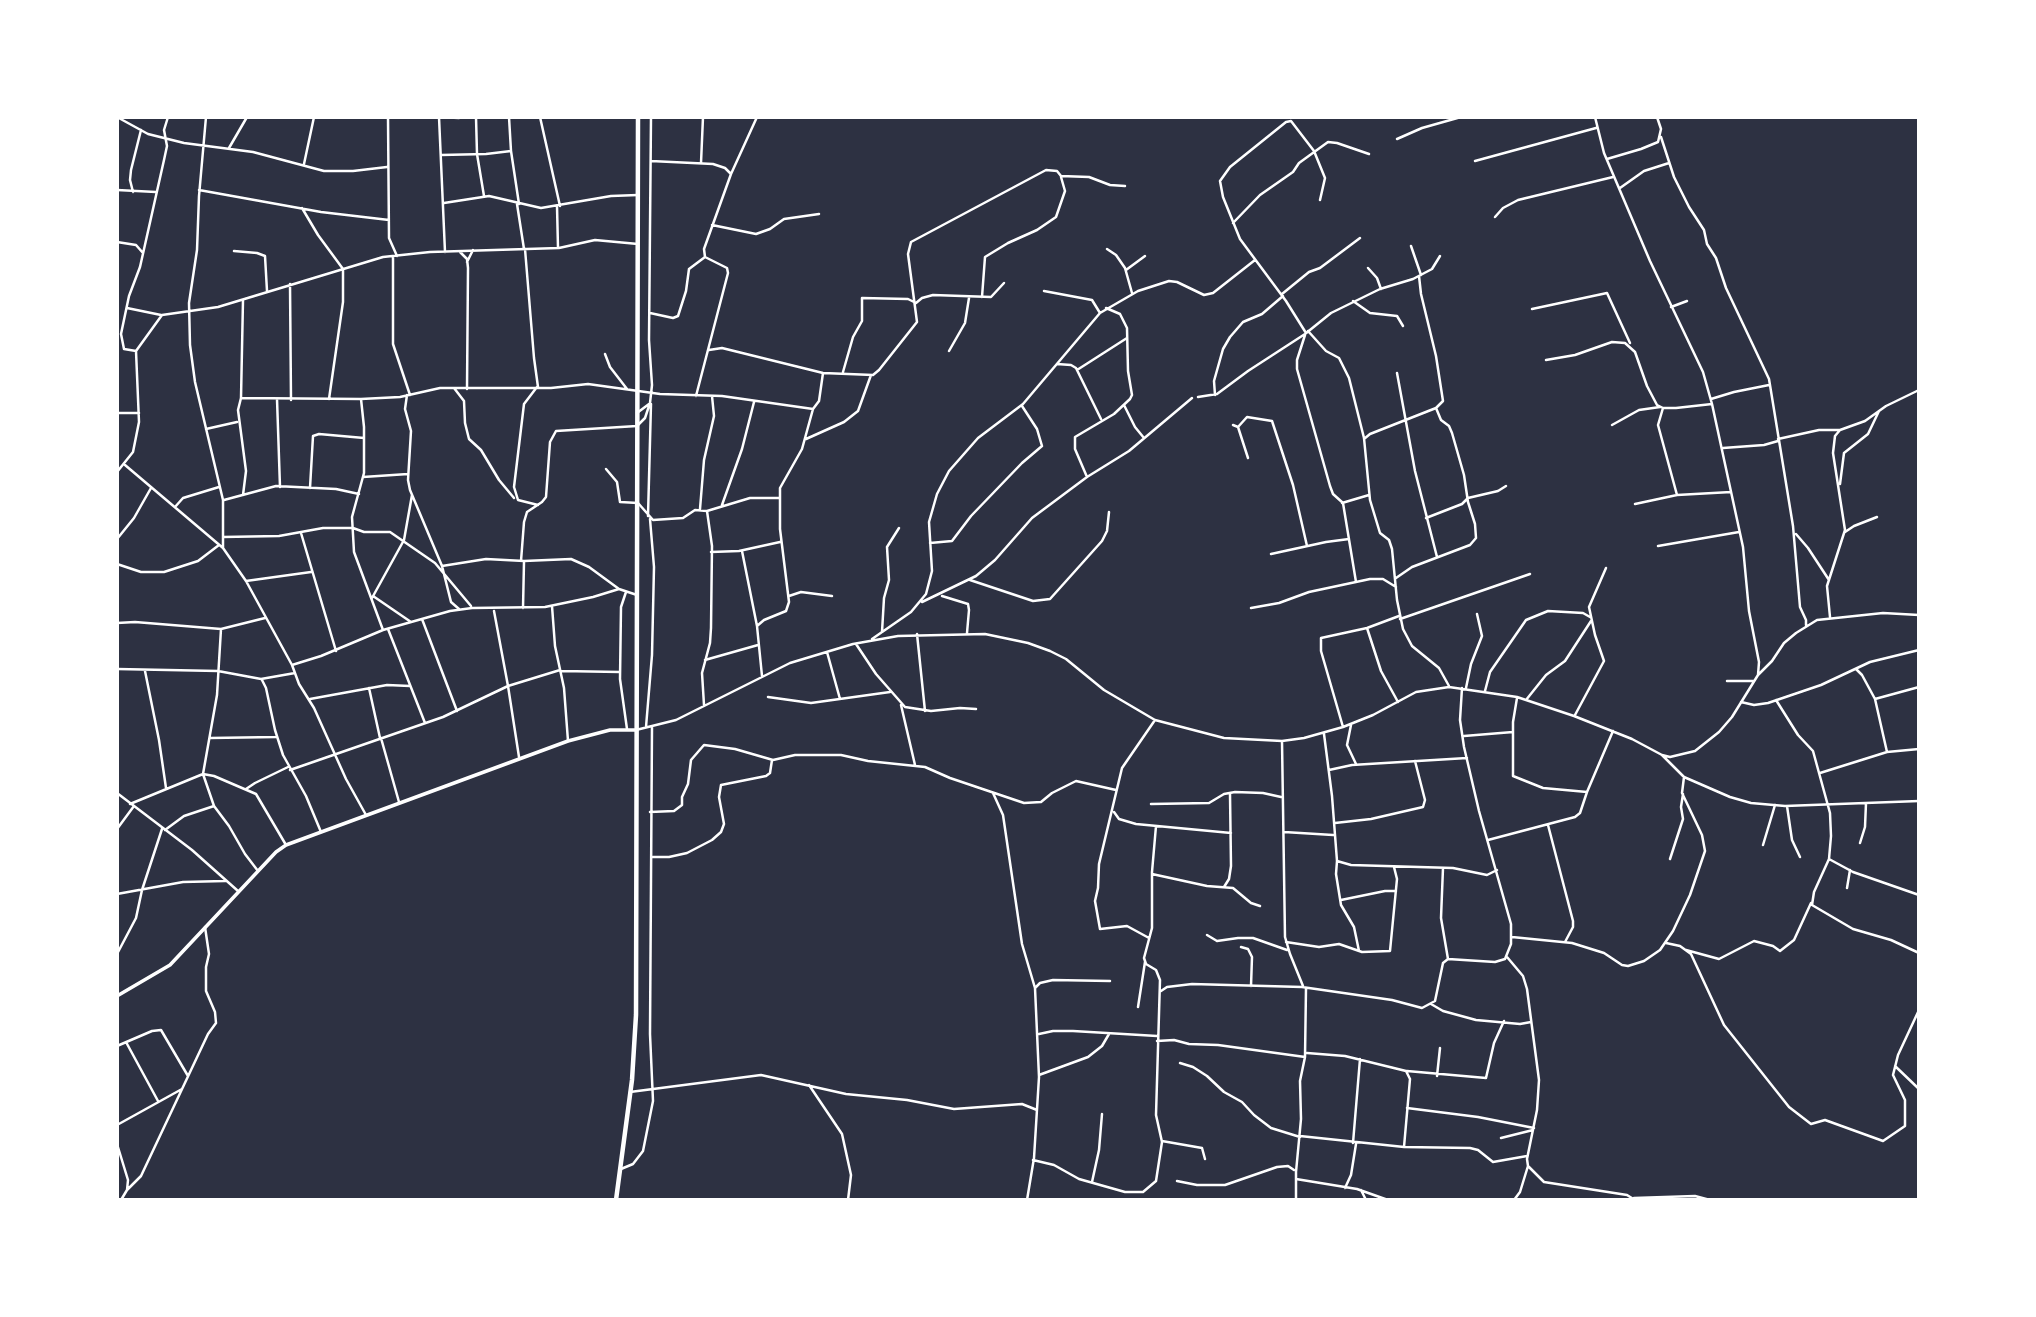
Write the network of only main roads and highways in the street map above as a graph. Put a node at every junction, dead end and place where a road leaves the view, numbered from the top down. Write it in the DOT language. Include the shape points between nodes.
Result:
graph roads {
  1 [pos="638,117"];
  2 [pos="617,1200"];
  1 -- 2 [label="highway" via="636,1015"];
}
